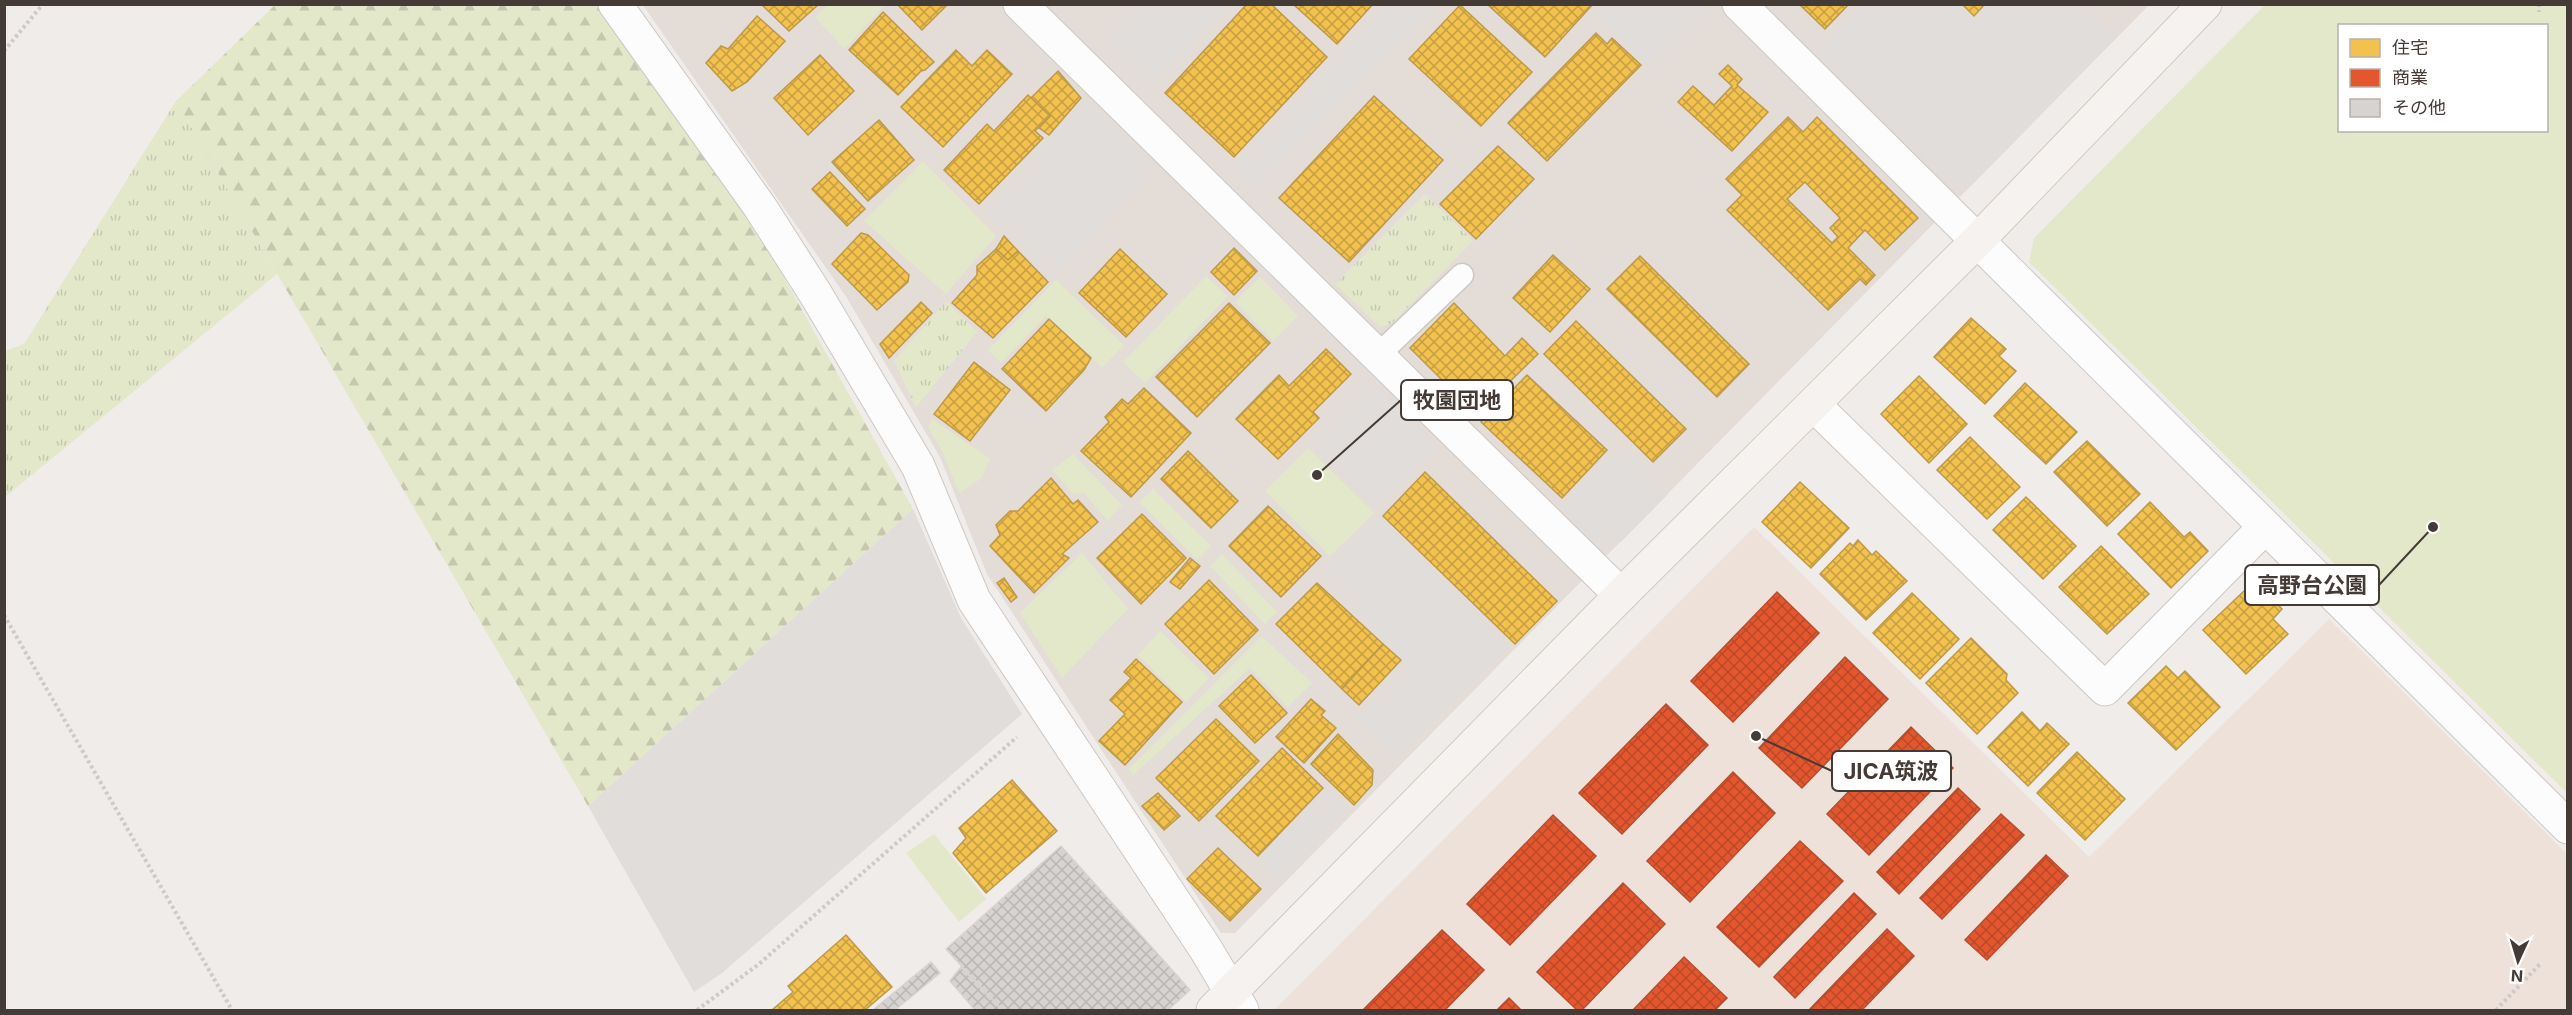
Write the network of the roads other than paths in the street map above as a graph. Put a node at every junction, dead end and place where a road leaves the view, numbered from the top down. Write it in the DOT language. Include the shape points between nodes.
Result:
graph roads {
  1 [pos="615,4"];
  2 [pos="1020,4"];
  3 [pos="1739,4"];
  4 [pos="2205,4"];
  5 [pos="1978,240"];
  6 [pos="1462,274"];
  7 [pos="1377,356"];
  8 [pos="1814,405"];
  9 [pos="2264,528"];
  10 [pos="1621,595"];
  11 [pos="2568,827"];
  12 [pos="1229,1004"];
  1 -- 12 [label="street" via="760,207 815,293 918,466 975,600"];
  2 -- 7 [label="street"];
  3 -- 5 [label="street"];
  4 -- 5 [label="street"];
  5 -- 8 [label="street"];
  5 -- 9 [label="street"];
  6 -- 7 [label="lane"];
  7 -- 10 [label="street"];
  8 -- 9 [label="street" via="2106,689"];
  8 -- 10 [label="street"];
  9 -- 11 [label="street"];
  10 -- 12 [label="street"];
}
